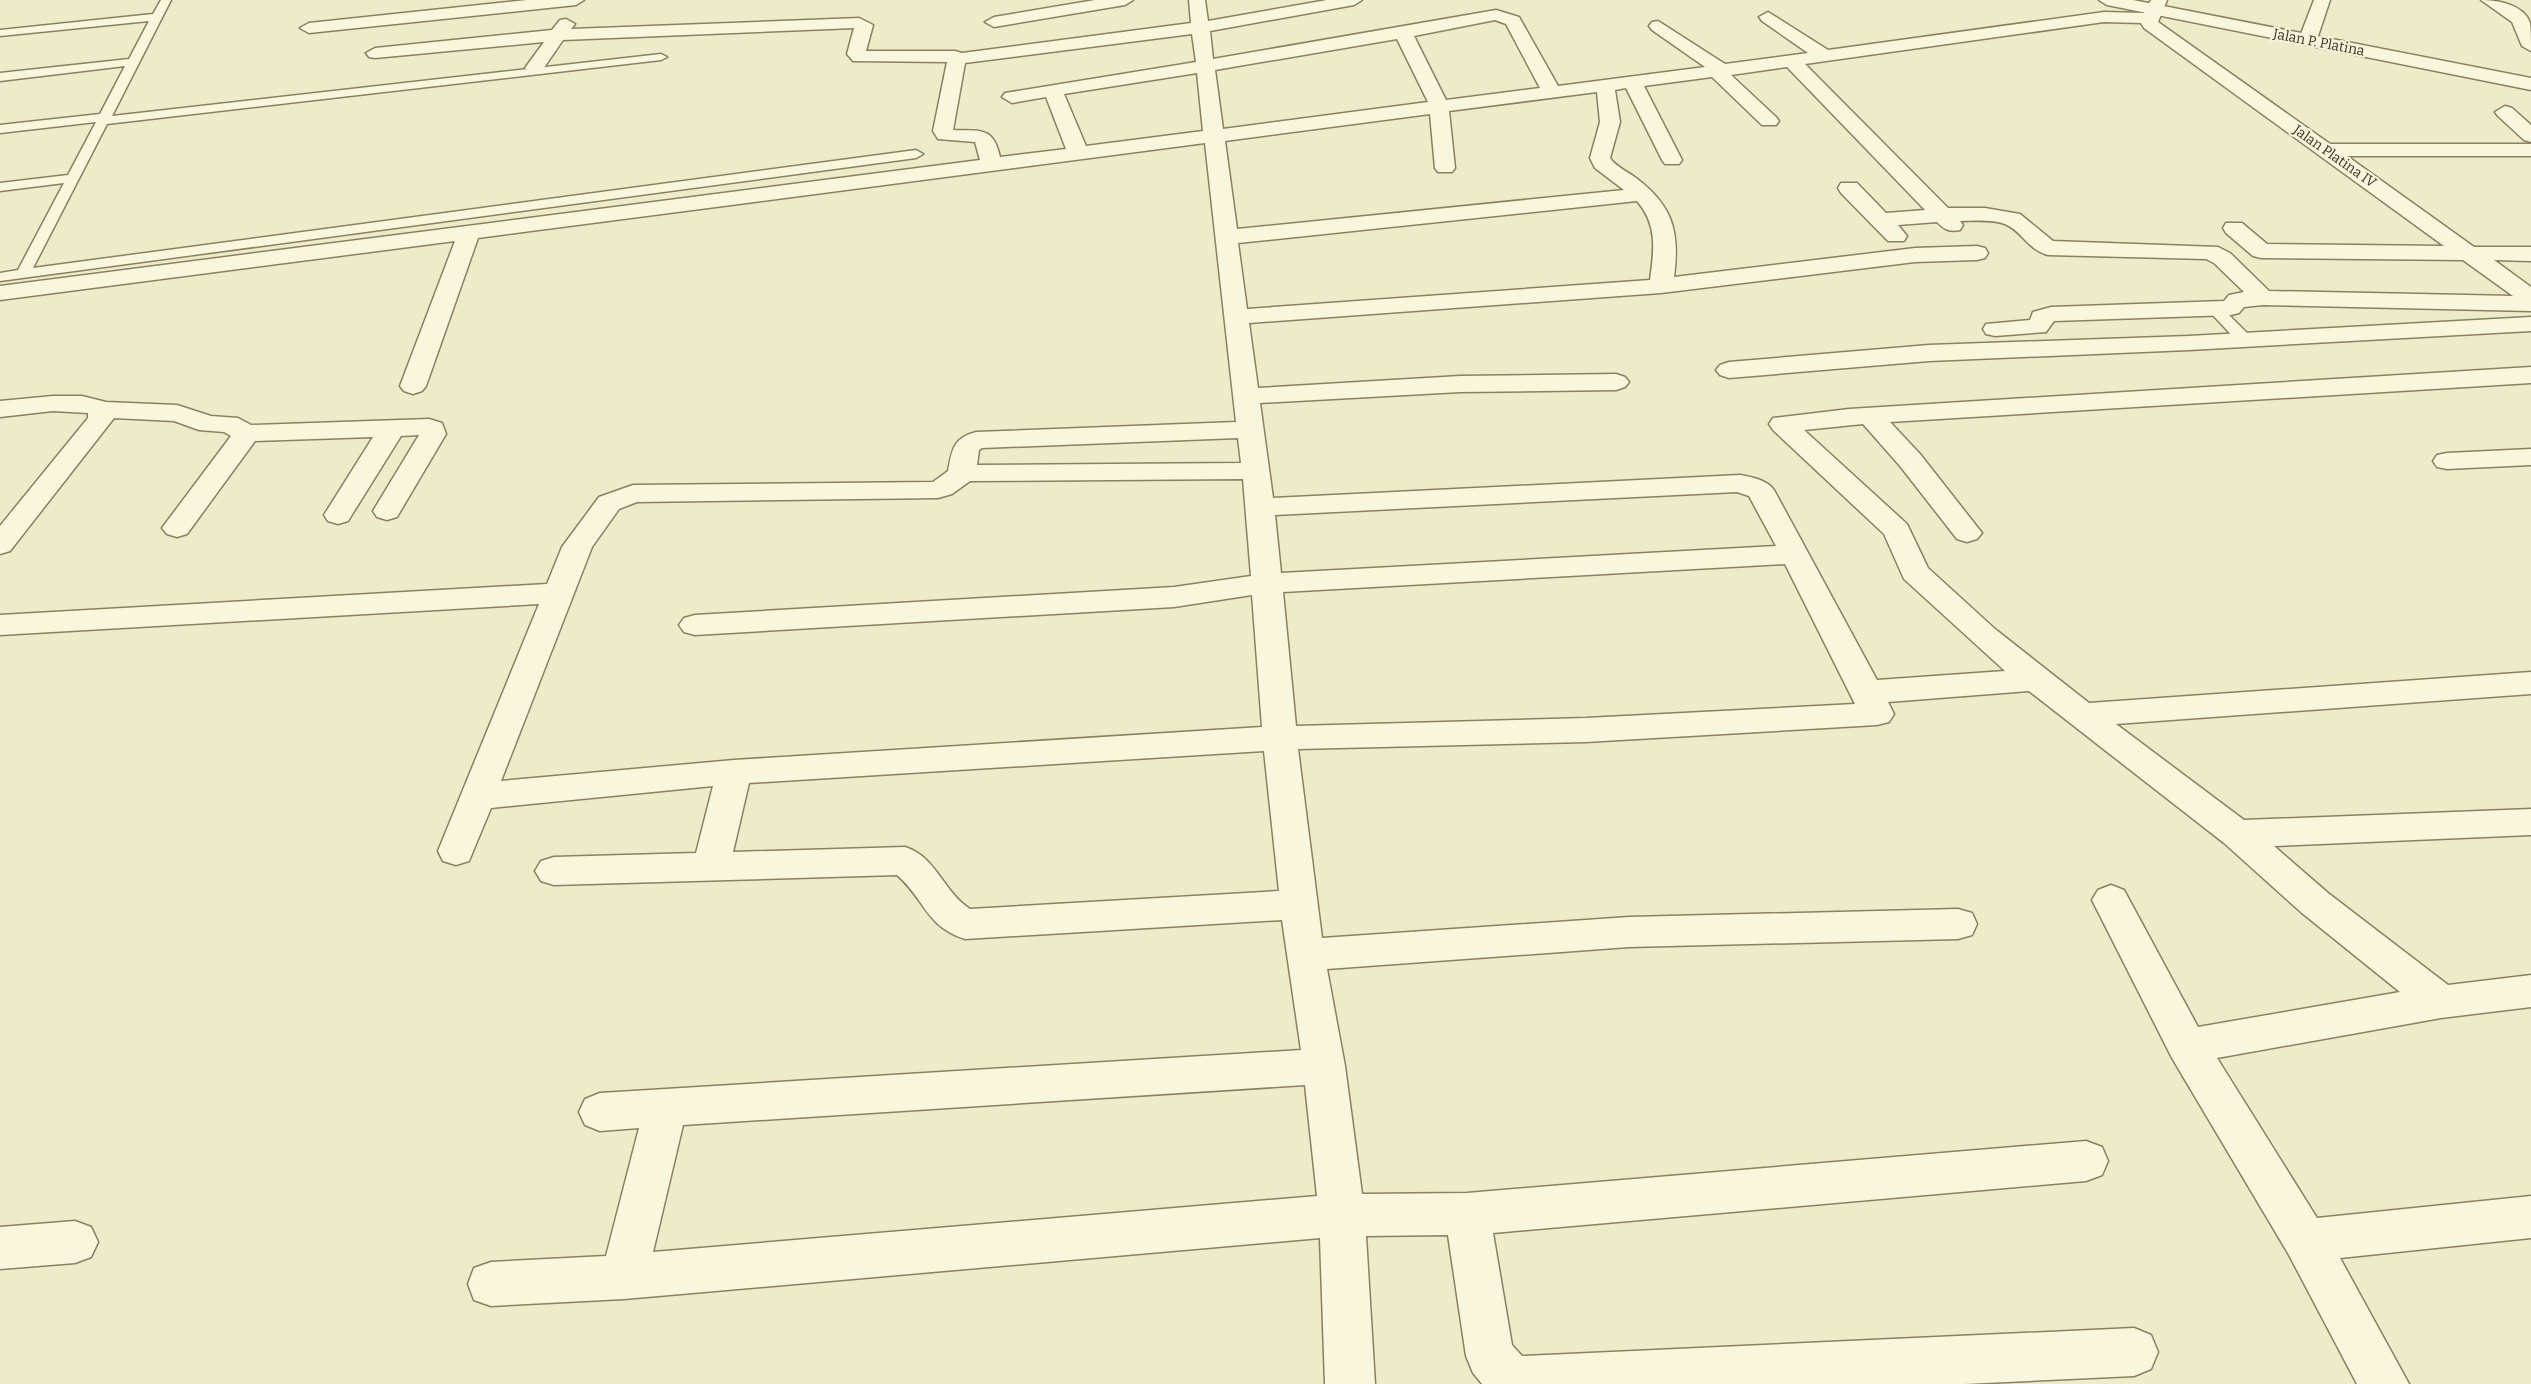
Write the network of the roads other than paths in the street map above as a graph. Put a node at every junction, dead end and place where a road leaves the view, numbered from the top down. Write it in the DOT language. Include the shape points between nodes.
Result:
graph roads {
  1 [pos="166,0"];
  2 [pos="425,0"];
  3 [pos="578,0"];
  4 [pos="1125,0"];
  5 [pos="1197,0"];
  6 [pos="1354,0"];
  7 [pos="2107,0"];
  8 [pos="2322,0"];
  9 [pos="2489,0"];
  10 [pos="378,3"];
  11 [pos="1440,5"];
  12 [pos="2154,9"];
  13 [pos="157,17"];
  14 [pos="1768,17"];
  15 [pos="1465,20"];
  16 [pos="994,22"];
  17 [pos="1658,26"];
  18 [pos="1200,27"];
  19 [pos="309,28"];
  20 [pos="1403,32"];
  21 [pos="0,33"];
  22 [pos="560,35"];
  23 [pos="2308,39"];
  24 [pos="2531,46"];
  25 [pos="375,53"];
  26 [pos="1825,56"];
  27 [pos="661,57"];
  28 [pos="957,59"];
  29 [pos="1792,60"];
  30 [pos="134,62"];
  31 [pos="1205,66"];
  32 [pos="534,68"];
  33 [pos="1719,71"];
  34 [pos="0,77"];
  35 [pos="1632,81"];
  36 [pos="2531,84"];
  37 [pos="1605,85"];
  38 [pos="1054,92"];
  39 [pos="1552,92"];
  40 [pos="1012,97"];
  41 [pos="1438,105"];
  42 [pos="2505,112"];
  43 [pos="104,119"];
  44 [pos="1769,121"];
  45 [pos="0,129"];
  46 [pos="1214,135"];
  47 [pos="2531,136"];
  48 [pos="2327,150"];
  49 [pos="2531,150"];
  50 [pos="1078,153"];
  51 [pos="916,154"];
  52 [pos="1672,160"];
  53 [pos="991,164"];
  54 [pos="1445,168"];
  55 [pos="73,178"];
  56 [pos="0,187"];
  57 [pos="1849,188"];
  58 [pos="1644,194"];
  59 [pos="1943,216"];
  60 [pos="1880,220"];
  61 [pos="2234,228"];
  62 [pos="469,232"];
  63 [pos="1227,237"];
  64 [pos="2470,254"];
  65 [pos="2531,254"];
  66 [pos="1915,255"];
  67 [pos="23,274"];
  68 [pos="0,277"];
  69 [pos="1661,286"];
  70 [pos="0,293"];
  71 [pos="2263,298"];
  72 [pos="2531,298"];
  73 [pos="2531,304"];
  74 [pos="2215,309"];
  75 [pos="1239,317"];
  76 [pos="2531,324"];
  77 [pos="1873,336"];
  78 [pos="2245,340"];
  79 [pos="1729,370"];
  80 [pos="2531,375"];
  81 [pos="1616,381"];
  82 [pos="413,386"];
  83 [pos="1247,396"];
  84 [pos="0,409"];
  85 [pos="101,410"];
  86 [pos="1870,416"];
  87 [pos="393,427"];
  88 [pos="1251,429"];
  89 [pos="247,433"];
  90 [pos="2531,458"];
  91 [pos="2447,461"];
  92 [pos="1256,471"];
  93 [pos="961,474"];
  94 [pos="1260,507"];
  95 [pos="387,511"];
  96 [pos="338,515"];
  97 [pos="177,528"];
  98 [pos="1967,533"];
  99 [pos="0,545"];
  100 [pos="1794,554"];
  101 [pos="1269,583"];
  102 [pos="558,593"];
  103 [pos="0,625"];
  104 [pos="695,625"];
  105 [pos="2036,680"];
  106 [pos="2531,683"];
  107 [pos="1867,692"];
  108 [pos="2085,716"];
  109 [pos="1280,738"];
  110 [pos="734,772"];
  111 [pos="480,796"];
  112 [pos="2531,822"];
  113 [pos="2237,834"];
  114 [pos="456,851"];
  115 [pos="711,867"];
  116 [pos="554,871"];
  117 [pos="2111,900"];
  118 [pos="1300,903"];
  119 [pos="1958,924"];
  120 [pos="1305,955"];
  121 [pos="2531,991"];
  122 [pos="2441,1002"];
  123 [pos="2187,1046"];
  124 [pos="1324,1066"];
  125 [pos="666,1108"];
  126 [pos="600,1112"];
  127 [pos="2086,1161"];
  128 [pos="1467,1214"];
  129 [pos="1342,1215"];
  130 [pos="2531,1217"];
  131 [pos="2305,1240"];
  132 [pos="75,1242"];
  133 [pos="0,1248"];
  134 [pos="624,1277"];
  135 [pos="491,1284"];
  136 [pos="2134,1352"];
  137 [pos="1350,1384"];
  138 [pos="2384,1384"];
  1 -- 13 [label="lane"];
  2 -- 10 [label="street"];
  3 -- 19 [label="street"];
  3 -- 22 [label="street"];
  4 -- 16 [label="street"];
  5 -- 18 [label="street"];
  6 -- 18 [label="street"];
  7 -- 12 [label="street, Jalan P. Platina"];
  8 -- 23 [label="street"];
  9 -- 24 [label="street" via="2520,19"];
  11 -- 15 [label="street"];
  12 -- 23 [label="street, Jalan P. Platina"];
  12 -- 26 [label="street"];
  12 -- 48 [label="street, Jalan Platina IV" via="2150,24"];
  13 -- 21 [label="lane"];
  13 -- 30 [label="lane"];
  14 -- 26 [label="street"];
  15 -- 20 [label="street"];
  15 -- 39 [label="street" via="1496,15 1513,21"];
  17 -- 33 [label="street"];
  18 -- 28 [label="street"];
  18 -- 31 [label="street"];
  20 -- 31 [label="street"];
  20 -- 41 [label="street"];
  22 -- 25 [label="street"];
  22 -- 28 [label="street" via="850,22 864,25 856,54 859,57 948,54"];
  22 -- 32 [label="street"];
  23 -- 36 [label="street, Jalan P. Platina"];
  26 -- 29 [label="street"];
  27 -- 43 [label="lane"];
  28 -- 53 [label="street" via="943,131 945,135 983,137"];
  29 -- 33 [label="street"];
  29 -- 59 [label="street"];
  30 -- 34 [label="lane"];
  30 -- 43 [label="lane"];
  31 -- 38 [label="street"];
  31 -- 46 [label="street"];
  33 -- 35 [label="street"];
  33 -- 44 [label="street"];
  35 -- 37 [label="street"];
  35 -- 52 [label="street"];
  37 -- 39 [label="street"];
  37 -- 58 [label="street" via="1611,132 1600,158 1602,164"];
  38 -- 40 [label="street"];
  38 -- 50 [label="street"];
  39 -- 41 [label="street"];
  41 -- 46 [label="street"];
  41 -- 54 [label="street"];
  42 -- 47 [label="street"];
  43 -- 45 [label="lane"];
  43 -- 55 [label="lane"];
  46 -- 50 [label="street"];
  46 -- 63 [label="street"];
  48 -- 49 [label="street"];
  48 -- 64 [label="street, Jalan Platina IV"];
  50 -- 53 [label="street"];
  51 -- 67 [label="lane"];
  53 -- 62 [label="street"];
  55 -- 56 [label="lane"];
  55 -- 67 [label="lane"];
  57 -- 60 [label="street"];
  58 -- 63 [label="street"];
  58 -- 69 [label="street" via="1658,214 1665,237"];
  59 -- 60 [label="street"];
  59 -- 66 [label="street" via="1977,253"];
  59 -- 71 [label="street" via="2011,219 2023,226 2035,242 2048,248 2214,253"];
  60 -- 66 [label="street"];
  61 -- 64 [label="street" via="2261,251"];
  62 -- 70 [label="street"];
  62 -- 82 [label="street"];
  63 -- 75 [label="street"];
  64 -- 65 [label="street"];
  64 -- 72 [label="street, Jalan Platina IV"];
  66 -- 69 [label="street"];
  67 -- 68 [label="lane"];
  69 -- 75 [label="street"];
  71 -- 73 [label="street"];
  71 -- 74 [label="street" via="2237,300 2231,308"];
  74 -- 77 [label="street" via="2051,314 2031,328"];
  74 -- 78 [label="lane"];
  75 -- 83 [label="street"];
  76 -- 78 [label="street"];
  78 -- 79 [label="street" via="1918,353"];
  80 -- 86 [label="street"];
  81 -- 83 [label="street" via="1460,384"];
  83 -- 88 [label="street"];
  84 -- 85 [label="street" via="74,403 96,405"];
  85 -- 89 [label="street" via="177,413 208,424 230,424"];
  85 -- 99 [label="street" via="101,419"];
  86 -- 98 [label="street"];
  86 -- 105 [label="street" via="1782,424 1898,530 1915,572"];
  87 -- 89 [label="street"];
  87 -- 95 [label="street" via="429,427 433,434"];
  87 -- 96 [label="street"];
  88 -- 92 [label="street"];
  88 -- 93 [label="street" via="976,440 966,446"];
  89 -- 97 [label="street"];
  90 -- 91 [label="street"];
  92 -- 93 [label="street"];
  92 -- 94 [label="street"];
  93 -- 102 [label="street" via="938,490 620,497 609,503 578,547"];
  94 -- 100 [label="street" via="1740,483 1760,490"];
  94 -- 101 [label="street"];
  100 -- 101 [label="street"];
  100 -- 107 [label="street"];
  101 -- 104 [label="street" via="1174,597"];
  101 -- 109 [label="street"];
  102 -- 103 [label="street"];
  102 -- 111 [label="street"];
  105 -- 107 [label="street"];
  105 -- 108 [label="street"];
  106 -- 108 [label="street"];
  107 -- 109 [label="street" via="1877,714 1586,730"];
  108 -- 113 [label="street"];
  109 -- 110 [label="street"];
  109 -- 118 [label="street"];
  110 -- 111 [label="street"];
  110 -- 115 [label="street"];
  111 -- 114 [label="street"];
  112 -- 113 [label="street"];
  113 -- 122 [label="street" via="2315,903"];
  115 -- 116 [label="street"];
  115 -- 118 [label="street" via="905,861 916,869 939,907 965,924"];
  117 -- 123 [label="street"];
  118 -- 120 [label="street"];
  119 -- 120 [label="street" via="1629,932"];
  120 -- 124 [label="street"];
  121 -- 122 [label="street"];
  122 -- 123 [label="street"];
  123 -- 131 [label="street"];
  124 -- 125 [label="street"];
  124 -- 129 [label="street"];
  125 -- 126 [label="street"];
  125 -- 134 [label="street"];
  127 -- 128 [label="street"];
  128 -- 129 [label="street"];
  128 -- 136 [label="street" via="1490,1356 1505,1373 1524,1381"];
  129 -- 134 [label="street"];
  129 -- 137 [label="street"];
  130 -- 131 [label="street"];
  131 -- 138 [label="street"];
  132 -- 133 [label="street"];
  134 -- 135 [label="street"];
}
